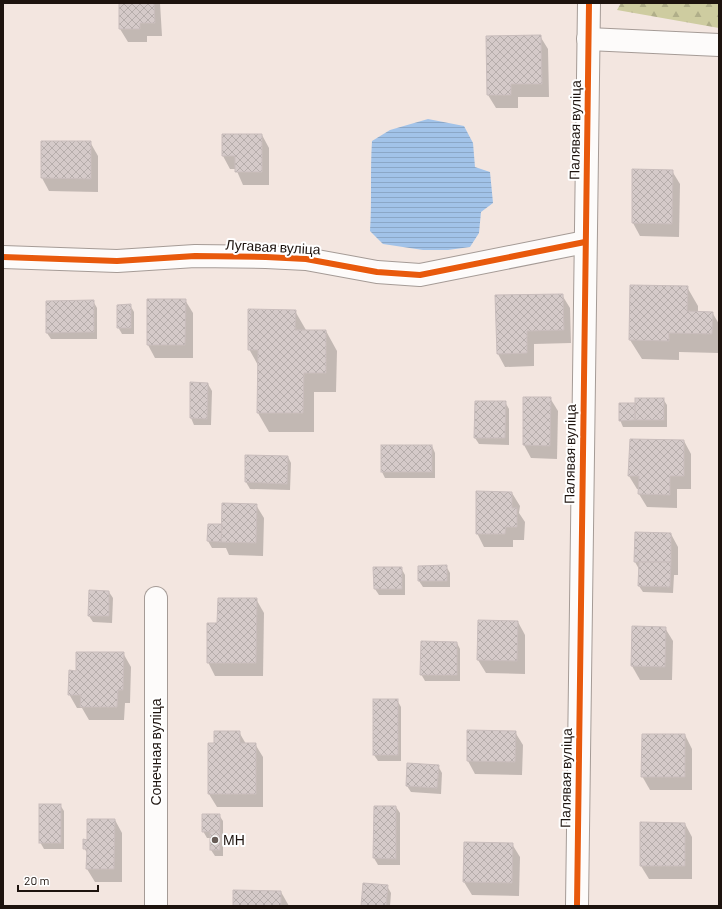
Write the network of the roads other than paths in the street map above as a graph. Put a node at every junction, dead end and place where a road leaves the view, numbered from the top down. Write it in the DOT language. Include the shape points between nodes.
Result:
graph roads {
  1 [pos="589,3"];
  2 [pos="588,38"];
  3 [pos="719,45"];
  4 [pos="585,242"];
  5 [pos="3,257"];
  6 [pos="156,598"];
  7 [pos="156,906"];
  8 [pos="577,906"];
  1 -- 2 [label="street, Палявая вуліца"];
  2 -- 3 [label="street"];
  2 -- 4 [label="street, Палявая вуліца"];
  4 -- 5 [label="street, Лугавая вуліца" via="420,275 377,272 306,259 266,257 196,256 117,261"];
  4 -- 8 [label="street, Палявая вуліца"];
  6 -- 7 [label="street, Сонечная вуліца"];
}
